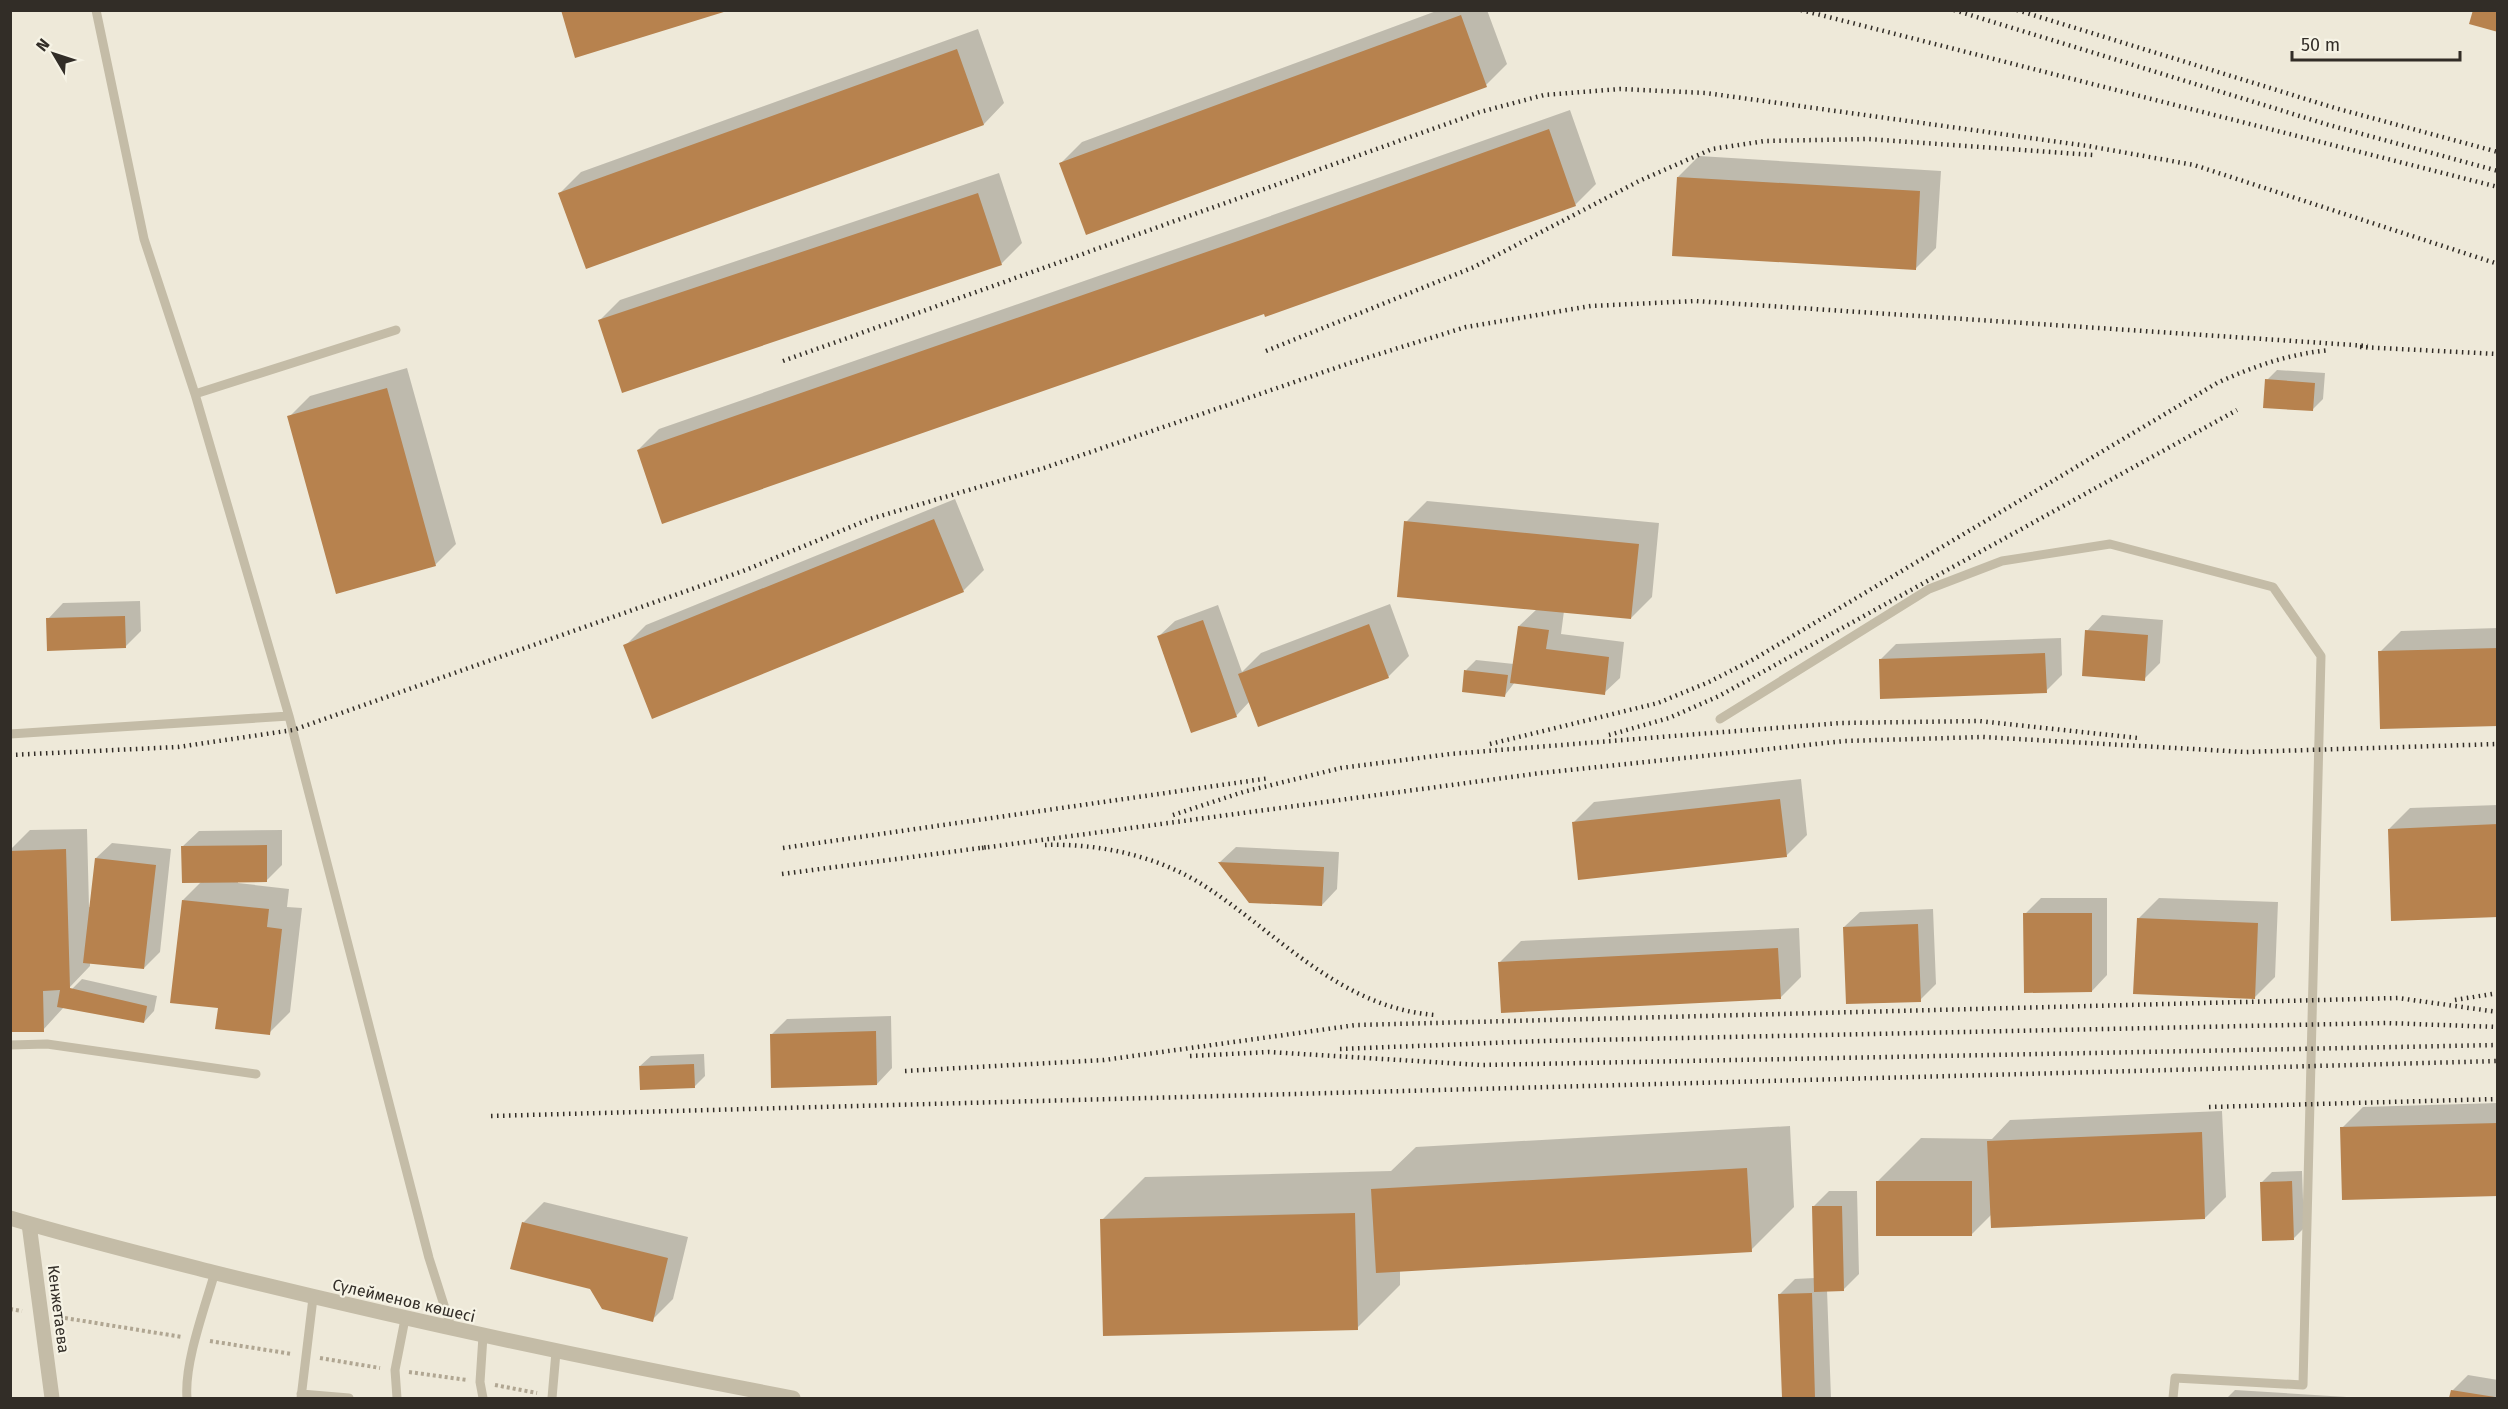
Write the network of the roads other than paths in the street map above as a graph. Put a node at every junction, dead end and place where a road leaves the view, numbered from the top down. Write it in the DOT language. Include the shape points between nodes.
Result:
graph roads {
  1 [pos="96,10"];
  2 [pos="396,330"];
  3 [pos="195,394"];
  4 [pos="289,716"];
  5 [pos="1720,718"];
  6 [pos="10,734"];
  7 [pos="10,1045"];
  8 [pos="256,1074"];
  9 [pos="10,1218"];
  10 [pos="29,1224"];
  11 [pos="215,1272"];
  12 [pos="313,1298"];
  13 [pos="405,1319"];
  14 [pos="452,1330"];
  15 [pos="483,1336"];
  16 [pos="556,1352"];
  17 [pos="301,1396"];
  18 [pos="552,1397"];
  19 [pos="52,1398"];
  20 [pos="187,1398"];
  21 [pos="349,1398"];
  22 [pos="397,1398"];
  23 [pos="483,1398"];
  24 [pos="793,1398"];
  25 [pos="2173,1398"];
  1 -- 3 [label="lane" via="144,239"];
  2 -- 3 [label="lane"];
  3 -- 4 [label="lane"];
  4 -- 6 [label="lane"];
  4 -- 14 [label="lane" via="429,1258"];
  5 -- 25 [label="lane" via="1929,589 2002,561 2110,544 2274,587 2321,656 2303,1385 2175,1378"];
  7 -- 8 [label="lane" via="46,1044"];
  9 -- 10 [label="street, Сүлейменов көшесі"];
  10 -- 11 [label="street, Сүлейменов көшесі"];
  10 -- 19 [label="street, Кенжетаева"];
  11 -- 12 [label="street, Сүлейменов көшесі"];
  11 -- 20 [label="lane" via="196,1339"];
  12 -- 13 [label="street, Сүлейменов көшесі"];
  12 -- 17 [label="lane"];
  13 -- 14 [label="street, Сүлейменов көшесі"];
  13 -- 22 [label="lane" via="395,1370"];
  14 -- 15 [label="street, Сүлейменов көшесі"];
  15 -- 16 [label="street, Сүлейменов көшесі"];
  15 -- 23 [label="lane"];
  16 -- 18 [label="lane"];
  16 -- 24 [label="street, Сүлейменов көшесі"];
  17 -- 21 [label="lane"];
}
